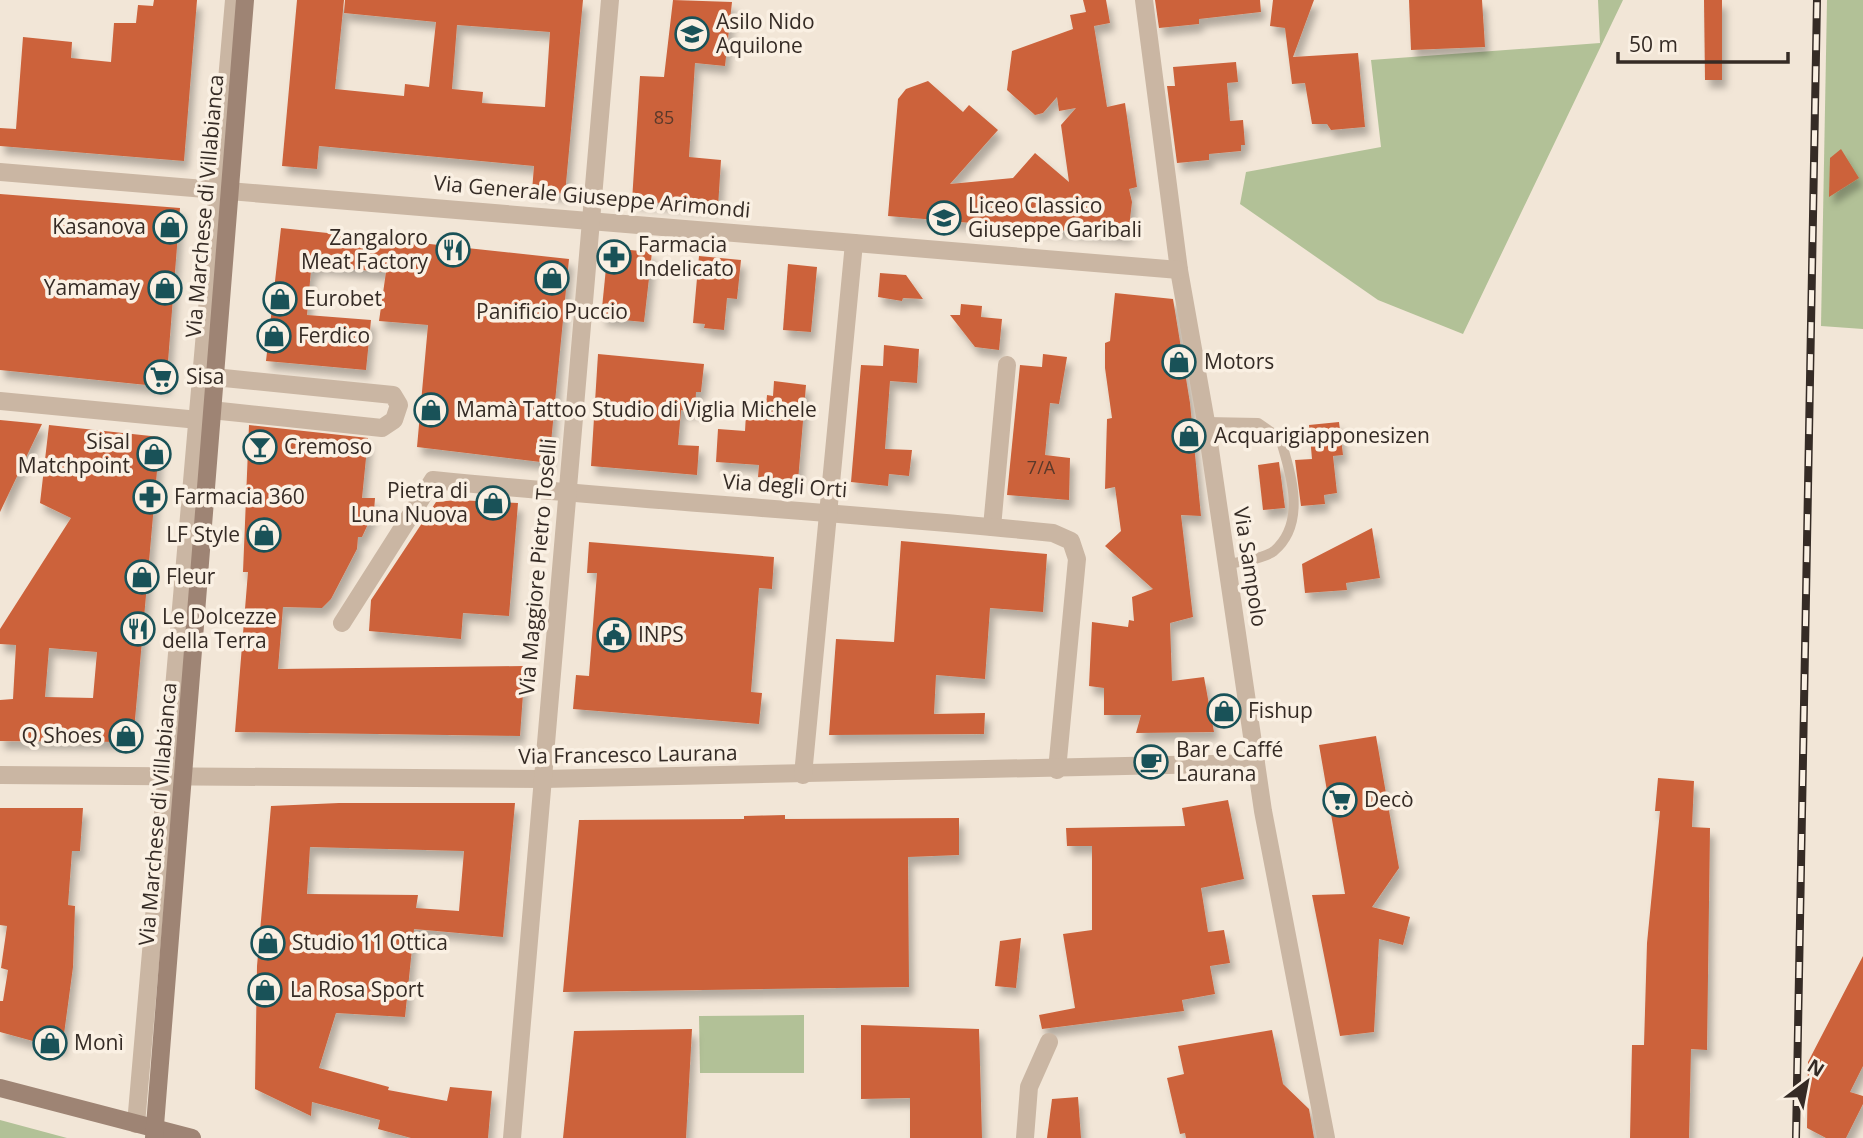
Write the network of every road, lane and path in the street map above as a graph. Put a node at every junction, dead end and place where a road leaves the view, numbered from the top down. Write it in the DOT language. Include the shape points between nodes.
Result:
graph roads {
  1 [pos="234,0"];
  2 [pos="245,0"];
  3 [pos="610,0"];
  4 [pos="1144,0"];
  5 [pos="0,172"];
  6 [pos="224,190"];
  7 [pos="592,220"];
  8 [pos="854,243"];
  9 [pos="1179,271"];
  10 [pos="1007,365"];
  11 [pos="214,377"];
  12 [pos="0,401"];
  13 [pos="207,417"];
  14 [pos="1206,422"];
  15 [pos="566,494"];
  16 [pos="829,511"];
  17 [pos="992,527"];
  18 [pos="1227,565"];
  19 [pos="342,623"];
  20 [pos="1256,763"];
  21 [pos="1056,770"];
  22 [pos="0,775"];
  23 [pos="803,775"];
  24 [pos="176,776"];
  25 [pos="544,779"];
  26 [pos="1049,1042"];
  27 [pos="0,1088"];
  28 [pos="136,1124"];
  29 [pos="154,1133"];
  30 [pos="192,1138"];
  31 [pos="512,1138"];
  32 [pos="1024,1138"];
  33 [pos="1326,1138"];
  1 -- 6 [label="street, Via Marchese di Villabianca"];
  2 -- 6 [label="street, Via Marchese di Villabianca"];
  3 -- 7 [label="street, Via Maggiore Pietro Toselli"];
  4 -- 9 [label="street, Via Sampolo"];
  5 -- 6 [label="street, Via Generale Giuseppe Arimondi"];
  6 -- 7 [label="street, Via Generale Giuseppe Arimondi"];
  6 -- 11 [label="street, Via Marchese di Villabianca"];
  6 -- 13 [label="street, Via Marchese di Villabianca"];
  7 -- 8 [label="street, Via Generale Giuseppe Arimondi"];
  7 -- 15 [label="street, Via Maggiore Pietro Toselli"];
  8 -- 9 [label="street, Via Generale Giuseppe Arimondi"];
  8 -- 16 [label="street"];
  9 -- 14 [label="street, Via Sampolo"];
  10 -- 17 [label="street"];
  11 -- 13 [label="street, Via Marchese di Villabianca"];
  11 -- 13 [label="street" via="393,395 399,405 394,420 382,428"];
  12 -- 13 [label="street"];
  13 -- 24 [label="street, Via Marchese di Villabianca"];
  14 -- 18 [label="street, Via Sampolo"];
  14 -- 18 [label="lane" via="1258,423 1280,438 1290,472 1294,502 1290,531 1272,553"];
  15 -- 16 [label="street, Via degli Orti"];
  15 -- 19 [label="street, Via degli Orti" via="433,480"];
  15 -- 25 [label="street, Via Maggiore Pietro Toselli"];
  16 -- 17 [label="street, Via degli Orti"];
  16 -- 23 [label="street"];
  17 -- 21 [label="street, Via degli Orti" via="1053,533 1071,541 1077,558"];
  18 -- 20 [label="street, Via Sampolo"];
  20 -- 21 [label="street, Via Francesco Laurana"];
  20 -- 33 [label="street, Via Sampolo"];
  21 -- 23 [label="street, Via Francesco Laurana"];
  22 -- 24 [label="street, Via Francesco Laurana"];
  23 -- 25 [label="street, Via Francesco Laurana"];
  24 -- 25 [label="street, Via Francesco Laurana"];
  24 -- 28 [label="street, Via Marchese di Villabianca"];
  24 -- 29 [label="street, Via Marchese di Villabianca"];
  25 -- 31 [label="street, Via Maggiore Pietro Toselli"];
  26 -- 32 [label="street" via="1029,1087"];
  27 -- 28 [label="street"];
  28 -- 29 [label="street"];
  29 -- 30 [label="street"];
}
